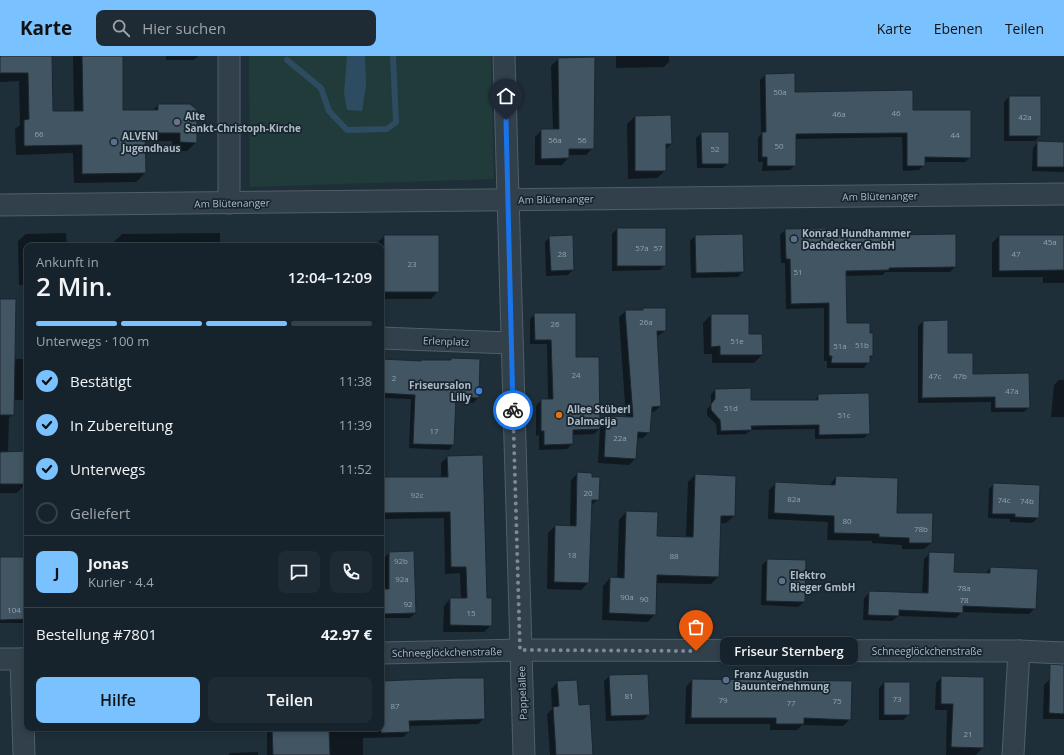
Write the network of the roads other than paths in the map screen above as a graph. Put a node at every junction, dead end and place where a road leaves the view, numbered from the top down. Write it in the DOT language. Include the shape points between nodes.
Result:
graph roads {
  1 [pos="229,56"];
  2 [pos="504,56"];
  3 [pos="1064,194"];
  4 [pos="508,200"];
  5 [pos="229,203"];
  6 [pos="0,205"];
  7 [pos="384,338"];
  8 [pos="512,343"];
  9 [pos="520,650"];
  10 [pos="1019,651"];
  11 [pos="384,653"];
  12 [pos="1064,653"];
  13 [pos="0,659"];
  14 [pos="24,659"];
  15 [pos="24,755"];
  16 [pos="524,755"];
  17 [pos="1013,755"];
  1 -- 5 [label="street"];
  2 -- 4 [label="street, Pappelallee"];
  3 -- 4 [label="street, Am Blütenanger"];
  4 -- 5 [label="street, Am Blütenanger"];
  4 -- 8 [label="street, Pappelallee"];
  5 -- 6 [label="street, Am Blütenanger"];
  7 -- 8 [label="street, Erlenplatz"];
  8 -- 9 [label="street, Pappelallee"];
  9 -- 10 [label="street, Schneeglöckchenstraße"];
  9 -- 11 [label="street, Schneeglöckchenstraße"];
  9 -- 16 [label="street, Pappelallee"];
  10 -- 12 [label="street, Schneeglöckchenstraße"];
  10 -- 17 [label="street"];
  13 -- 14 [label="street"];
  14 -- 15 [label="street"];
}
